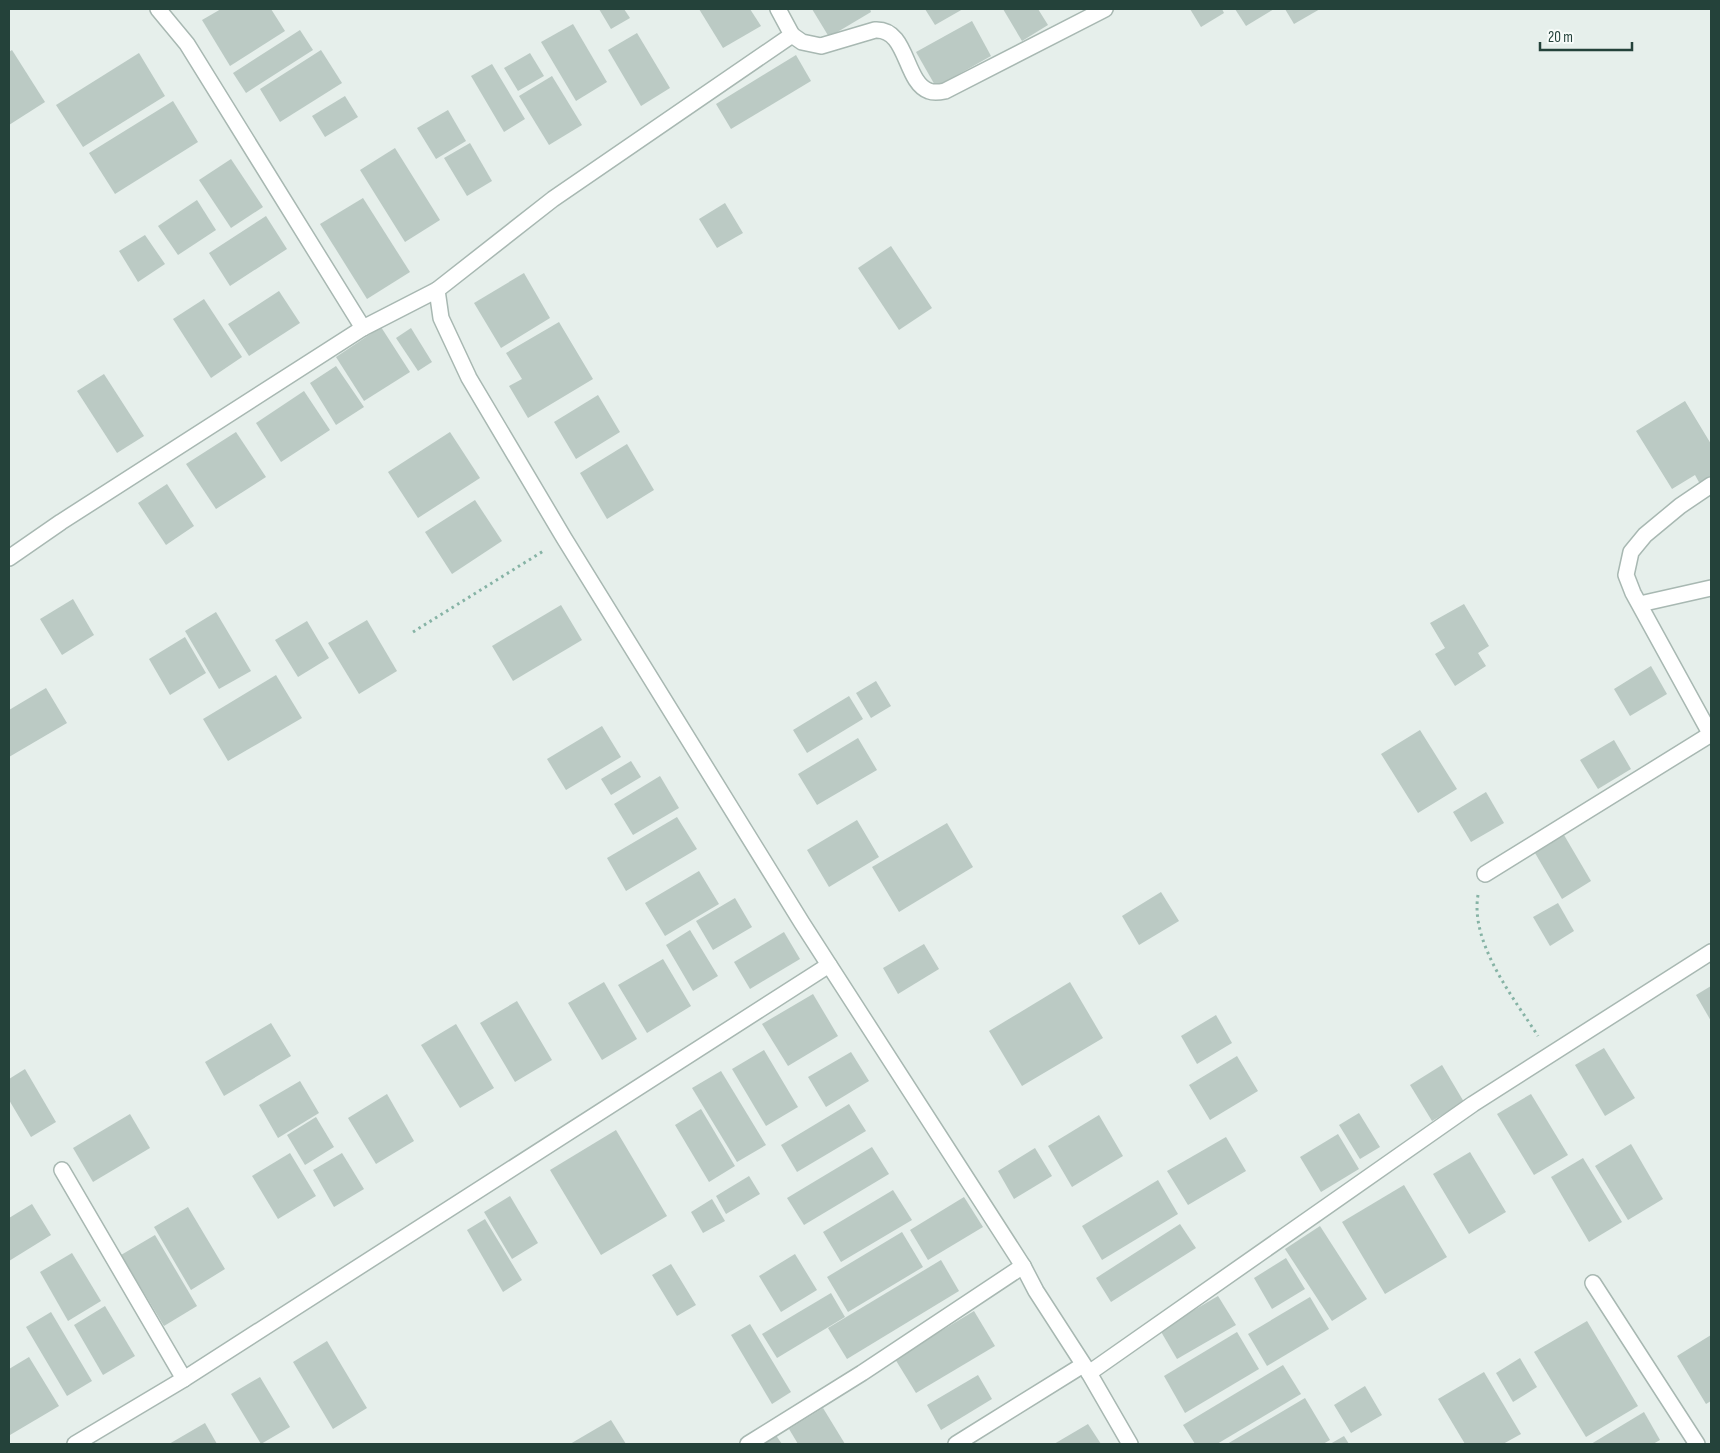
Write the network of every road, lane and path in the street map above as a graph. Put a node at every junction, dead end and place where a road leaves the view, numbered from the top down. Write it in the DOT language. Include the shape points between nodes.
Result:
graph roads {
  1 [pos="158,9"];
  2 [pos="778,9"];
  3 [pos="1105,9"];
  4 [pos="792,35"];
  5 [pos="438,290"];
  6 [pos="363,328"];
  7 [pos="1711,485"];
  8 [pos="564,538"];
  9 [pos="9,558"];
  10 [pos="1711,588"];
  11 [pos="1640,604"];
  12 [pos="413,632"];
  13 [pos="1711,735"];
  14 [pos="1485,874"];
  15 [pos="1711,952"];
  16 [pos="829,965"];
  17 [pos="1550,1055"];
  18 [pos="62,1170"];
  19 [pos="1023,1266"];
  20 [pos="1593,1283"];
  21 [pos="1086,1369"];
  22 [pos="184,1379"];
  23 [pos="75,1444"];
  24 [pos="748,1444"];
  25 [pos="956,1444"];
  26 [pos="1130,1444"];
  27 [pos="1697,1444"];
  1 -- 6 [label="street" via="187,44"];
  2 -- 4 [label="street"];
  3 -- 4 [label="street" via="945,91 937,92 919,84 892,35 884,30 820,46 802,42"];
  4 -- 5 [label="street" via="553,199"];
  5 -- 6 [label="street"];
  5 -- 8 [label="street" via="441,318 469,378"];
  6 -- 9 [label="street"];
  7 -- 11 [label="street" via="1645,535 1631,552 1626,575"];
  8 -- 12 [label="path"];
  8 -- 16 [label="street"];
  10 -- 11 [label="street"];
  11 -- 13 [label="street"];
  13 -- 14 [label="street"];
  14 -- 17 [label="path" via="1476,908 1485,944 1496,969"];
  15 -- 17 [label="street"];
  16 -- 19 [label="street"];
  16 -- 22 [label="street"];
  17 -- 21 [label="street"];
  18 -- 22 [label="street"];
  19 -- 21 [label="street"];
  19 -- 24 [label="street"];
  20 -- 27 [label="street"];
  21 -- 25 [label="street"];
  21 -- 26 [label="street"];
  22 -- 23 [label="street"];
}
